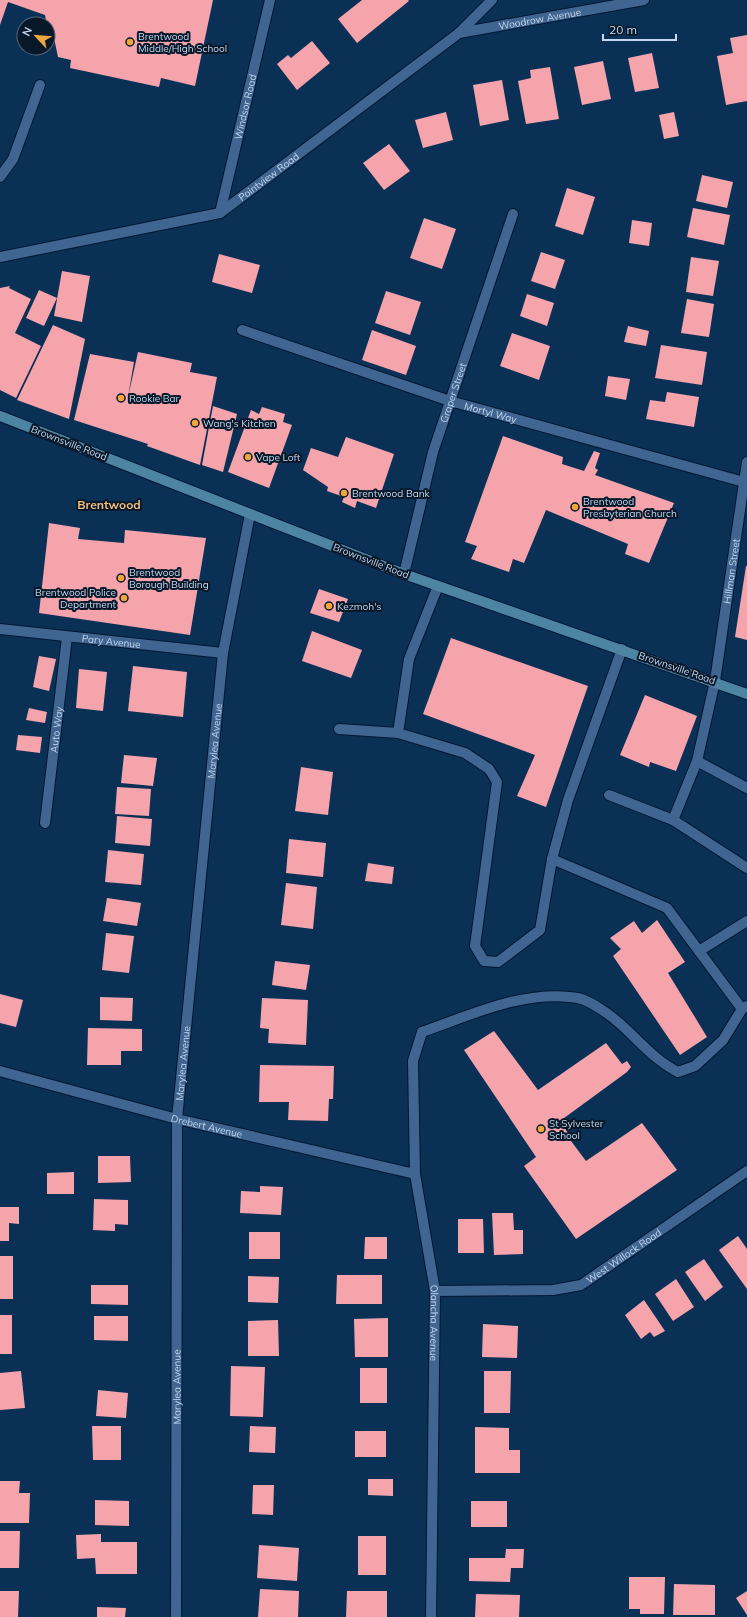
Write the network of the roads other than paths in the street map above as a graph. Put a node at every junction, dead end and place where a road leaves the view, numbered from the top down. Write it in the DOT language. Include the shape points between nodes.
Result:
graph roads {
  1 [pos="270,0"];
  2 [pos="492,0"];
  3 [pos="644,0"];
  4 [pos="459,33"];
  5 [pos="40,85"];
  6 [pos="0,177"];
  7 [pos="220,213"];
  8 [pos="513,214"];
  9 [pos="0,257"];
  10 [pos="242,330"];
  11 [pos="450,401"];
  12 [pos="0,416"];
  13 [pos="747,462"];
  14 [pos="744,482"];
  15 [pos="250,514"];
  16 [pos="404,574"];
  17 [pos="438,586"];
  18 [pos="0,629"];
  19 [pos="67,637"];
  20 [pos="622,649"];
  21 [pos="223,653"];
  22 [pos="714,681"];
  23 [pos="747,694"];
  24 [pos="339,729"];
  25 [pos="398,733"];
  26 [pos="697,761"];
  27 [pos="747,788"];
  28 [pos="609,795"];
  29 [pos="673,820"];
  30 [pos="45,823"];
  31 [pos="552,859"];
  32 [pos="747,868"];
  33 [pos="747,921"];
  34 [pos="700,951"];
  35 [pos="745,1007"];
  36 [pos="0,1071"];
  37 [pos="177,1119"];
  38 [pos="747,1171"];
  39 [pos="415,1174"];
  40 [pos="435,1291"];
  41 [pos="176,1617"];
  42 [pos="431,1617"];
  1 -- 7 [label="street, Windsor Road"];
  2 -- 4 [label="street, Pointview Road"];
  3 -- 4 [label="street, Woodrow Avenue"];
  4 -- 7 [label="street, Pointview Road"];
  5 -- 6 [label="street" via="13,159"];
  7 -- 9 [label="street, Pointview Road"];
  8 -- 11 [label="street, Graper Street"];
  10 -- 11 [label="street, Mortyl Way"];
  11 -- 14 [label="street, Mortyl Way"];
  11 -- 16 [label="street, Graper Street" via="433,452"];
  12 -- 15 [label="main road, Brownsville Road"];
  13 -- 14 [label="street, Hillman Street"];
  14 -- 22 [label="street, Hillman Street"];
  15 -- 16 [label="main road, Brownsville Road"];
  15 -- 21 [label="street, Marylea Avenue"];
  16 -- 17 [label="main road, Brownsville Road"];
  17 -- 20 [label="main road, Brownsville Road"];
  17 -- 25 [label="street" via="409,659"];
  18 -- 19 [label="street, Pary Avenue"];
  19 -- 21 [label="street, Pary Avenue"];
  19 -- 30 [label="street, Auto Way"];
  20 -- 22 [label="main road, Brownsville Road"];
  20 -- 31 [label="street" via="568,800"];
  21 -- 37 [label="street, Marylea Avenue"];
  22 -- 23 [label="main road, Brownsville Road"];
  22 -- 26 [label="street, Hillman Street"];
  24 -- 25 [label="street"];
  25 -- 31 [label="street" via="465,753 489,769 497,782 475,946 484,961 498,962 540,930"];
  26 -- 27 [label="street"];
  26 -- 29 [label="street, Hillman Street"];
  28 -- 29 [label="street"];
  29 -- 32 [label="street"];
  31 -- 34 [label="street" via="667,908"];
  33 -- 34 [label="street"];
  34 -- 35 [label="street"];
  35 -- 39 [label="street, Olancha Avenue" via="723,1040 695,1066 678,1072 663,1064 608,1014 580,998 537,996 490,1008 422,1032 414,1061"];
  36 -- 37 [label="street, Drebert Avenue"];
  37 -- 39 [label="street, Drebert Avenue"];
  37 -- 41 [label="street, Marylea Avenue"];
  38 -- 40 [label="street, West Willock Road" via="581,1285 553,1290"];
  39 -- 40 [label="street, Olancha Avenue"];
  40 -- 42 [label="street, Olancha Avenue"];
}
